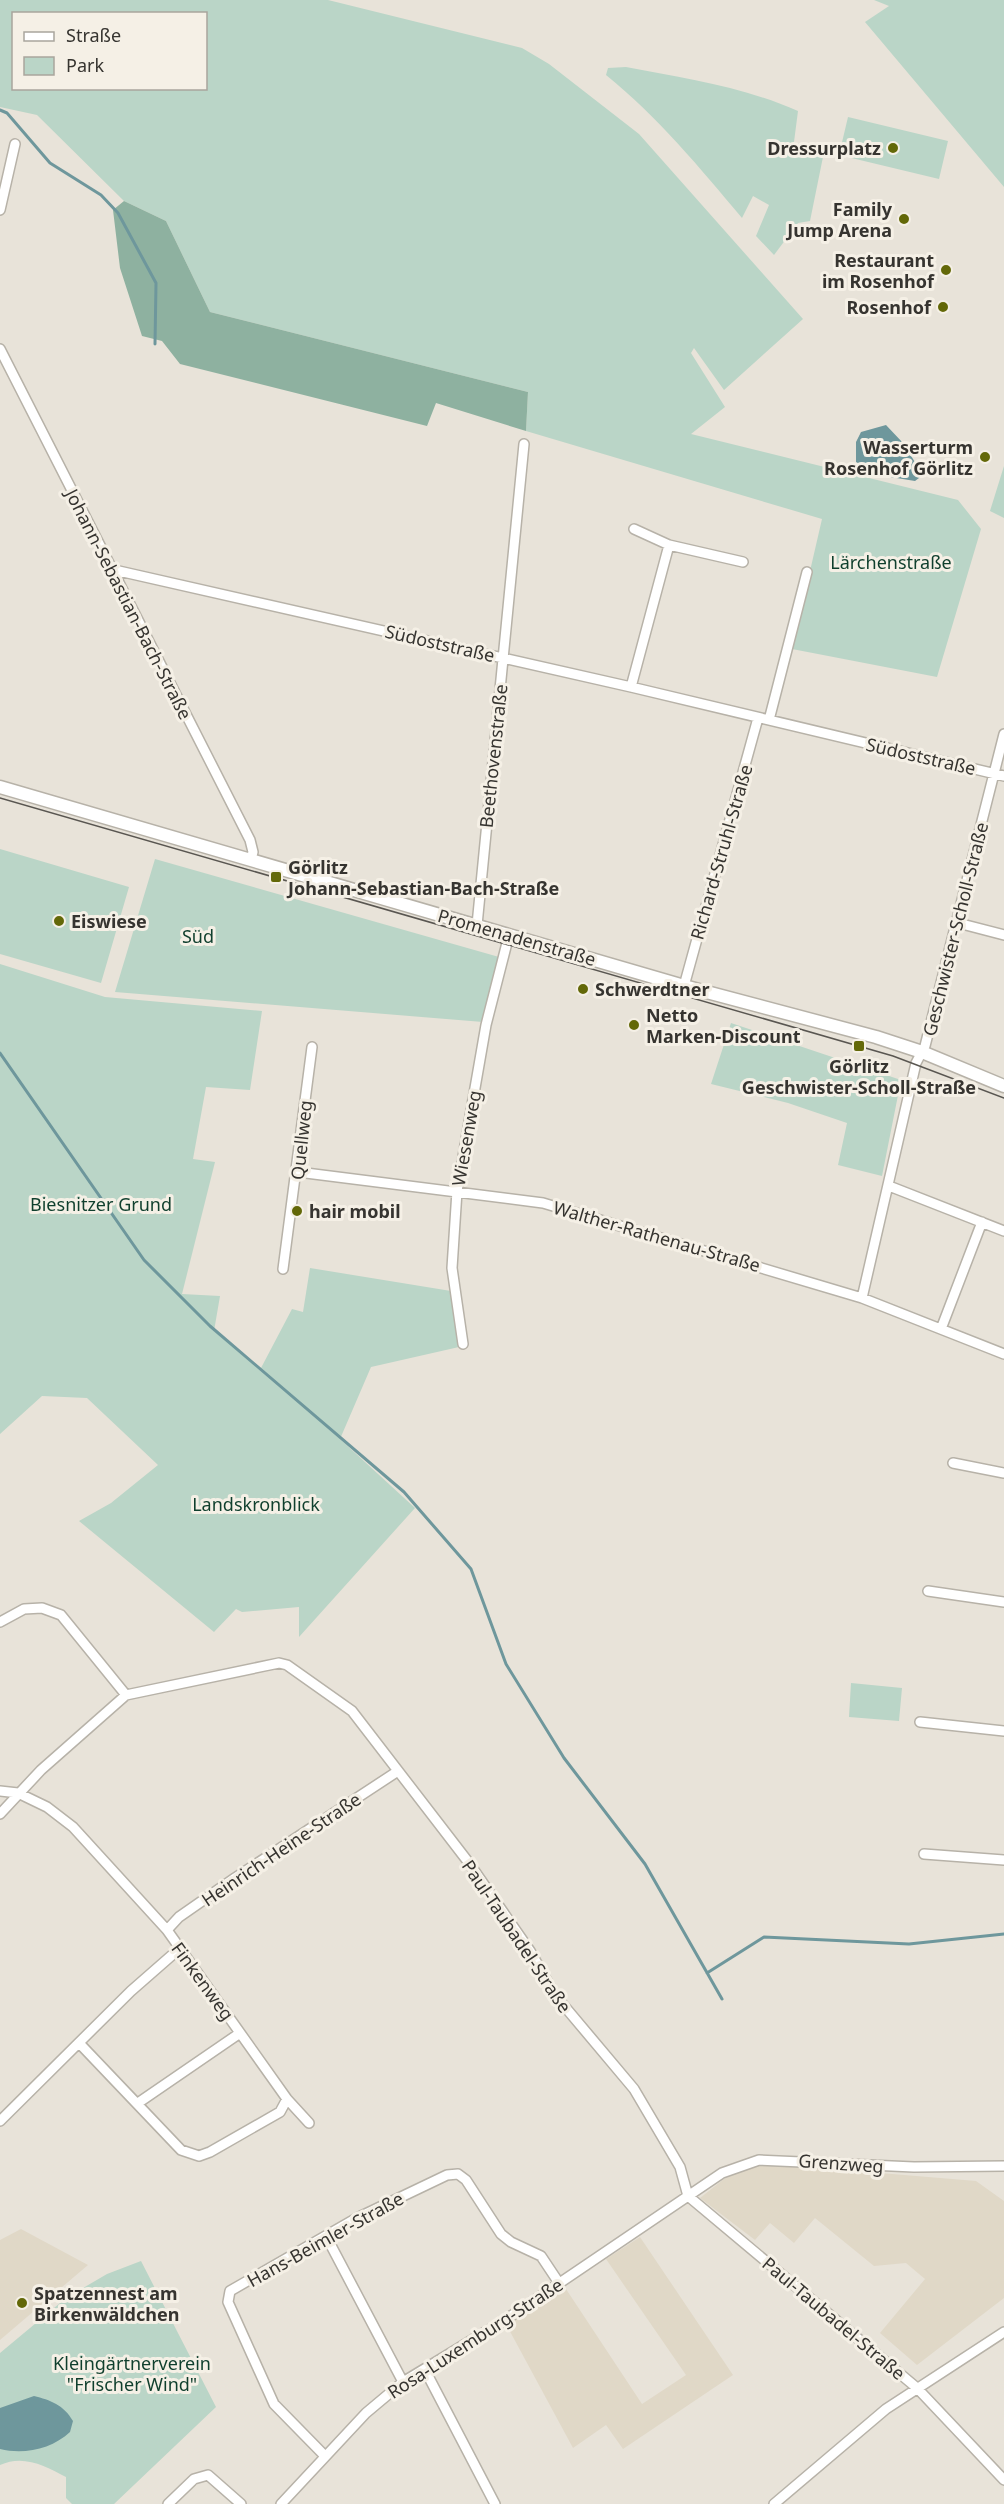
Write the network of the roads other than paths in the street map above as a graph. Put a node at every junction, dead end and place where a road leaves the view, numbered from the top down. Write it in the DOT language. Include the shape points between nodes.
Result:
graph roads {
  1 [pos="15,144"];
  2 [pos="0,210"];
  3 [pos="0,349"];
  4 [pos="524,444"];
  5 [pos="634,529"];
  6 [pos="669,545"];
  7 [pos="743,562"];
  8 [pos="110,569"];
  9 [pos="807,572"];
  10 [pos="501,658"];
  11 [pos="631,687"];
  12 [pos="758,718"];
  13 [pos="769,720"];
  14 [pos="1004,734"];
  15 [pos="999,775"];
  16 [pos="0,787"];
  17 [pos="251,859"];
  18 [pos="958,923"];
  19 [pos="477,925"];
  20 [pos="509,934"];
  21 [pos="1004,935"];
  22 [pos="684,986"];
  23 [pos="312,1047"];
  24 [pos="922,1052"];
  25 [pos="1004,1086"];
  26 [pos="298,1172"];
  27 [pos="889,1186"];
  28 [pos="457,1191"];
  29 [pos="982,1222"];
  30 [pos="1004,1231"];
  31 [pos="283,1269"];
  32 [pos="862,1298"];
  33 [pos="941,1329"];
  34 [pos="463,1344"];
  35 [pos="1004,1354"];
  36 [pos="953,1462"];
  37 [pos="1004,1473"];
  38 [pos="928,1591"];
  39 [pos="1004,1602"];
  40 [pos="0,1622"];
  41 [pos="126,1695"];
  42 [pos="920,1722"];
  43 [pos="1004,1731"];
  44 [pos="398,1771"];
  45 [pos="0,1791"];
  46 [pos="18,1793"];
  47 [pos="0,1814"];
  48 [pos="924,1854"];
  49 [pos="1004,1860"];
  50 [pos="167,1930"];
  51 [pos="178,1949"];
  52 [pos="240,2033"];
  53 [pos="80,2044"];
  54 [pos="287,2099"];
  55 [pos="138,2103"];
  56 [pos="0,2121"];
  57 [pos="309,2123"];
  58 [pos="1004,2166"];
  59 [pos="688,2196"];
  60 [pos="326,2236"];
  61 [pos="559,2283"];
  62 [pos="1004,2332"];
  63 [pos="425,2370"];
  64 [pos="403,2382"];
  65 [pos="917,2388"];
  66 [pos="324,2455"];
  67 [pos="1004,2480"];
  68 [pos="168,2504"];
  69 [pos="241,2504"];
  70 [pos="281,2504"];
  71 [pos="495,2504"];
  72 [pos="774,2504"];
  1 -- 2 [label="street"];
  3 -- 8 [label="street, Johann-Sebastian-Bach-Straße"];
  4 -- 10 [label="street, Beethovenstraße"];
  5 -- 6 [label="street"];
  6 -- 7 [label="street"];
  6 -- 11 [label="street"];
  8 -- 10 [label="street, Südoststraße"];
  8 -- 17 [label="street, Johann-Sebastian-Bach-Straße" via="250,840"];
  9 -- 13 [label="street"];
  10 -- 11 [label="street, Südoststraße"];
  10 -- 19 [label="street, Beethovenstraße"];
  11 -- 12 [label="street, Südoststraße"];
  12 -- 13 [label="street, Südoststraße"];
  12 -- 22 [label="street, Richard-Struhl-Straße"];
  13 -- 15 [label="street, Südoststraße"];
  14 -- 15 [label="street, Geschwister-Scholl-Straße"];
  15 -- 18 [label="street, Geschwister-Scholl-Straße"];
  16 -- 17 [label="main road, Promenadenstraße"];
  17 -- 19 [label="main road, Promenadenstraße"];
  18 -- 21 [label="street"];
  18 -- 24 [label="street, Geschwister-Scholl-Straße"];
  19 -- 20 [label="main road, Promenadenstraße"];
  20 -- 22 [label="main road, Promenadenstraße"];
  20 -- 28 [label="street, Wiesenweg" via="486,1025"];
  22 -- 24 [label="main road, Promenadenstraße" via="804,1016"];
  23 -- 26 [label="street, Quellweg"];
  24 -- 25 [label="main road, Promenadenstraße"];
  24 -- 27 [label="street, Geschwister-Scholl-Straße" via="916,1063"];
  26 -- 28 [label="street, Walther-Rathenau-Straße"];
  26 -- 31 [label="street, Quellweg"];
  27 -- 29 [label="street"];
  27 -- 32 [label="street, Geschwister-Scholl-Straße"];
  28 -- 32 [label="street, Walther-Rathenau-Straße" via="543,1203"];
  28 -- 34 [label="street, Wiesenweg" via="452,1268"];
  29 -- 30 [label="street"];
  29 -- 33 [label="street"];
  32 -- 33 [label="street, Walther-Rathenau-Straße"];
  33 -- 35 [label="street, Walther-Rathenau-Straße"];
  36 -- 37 [label="street"];
  38 -- 39 [label="street"];
  40 -- 41 [label="street" via="24,1609 42,1608 61,1615"];
  41 -- 44 [label="street, Paul-Taubadel-Straße" via="262,1665 287,1665 351,1711"];
  41 -- 46 [label="street"];
  42 -- 43 [label="street"];
  44 -- 50 [label="street, Heinrich-Heine-Straße" via="179,1917"];
  44 -- 59 [label="street, Paul-Taubadel-Straße" via="495,1897 555,1995 634,2089 680,2167"];
  45 -- 46 [label="street"];
  46 -- 47 [label="street"];
  46 -- 50 [label="street, Finkenweg" via="74,1827"];
  48 -- 49 [label="street"];
  50 -- 51 [label="street, Finkenweg"];
  51 -- 52 [label="street, Finkenweg"];
  51 -- 53 [label="street"];
  52 -- 54 [label="street, Finkenweg"];
  52 -- 55 [label="street, Finkenweg"];
  53 -- 55 [label="street"];
  53 -- 56 [label="street"];
  54 -- 55 [label="street" via="280,2112 233,2141 199,2156 181,2150"];
  54 -- 57 [label="street, Finkenweg"];
  58 -- 59 [label="street, Grenzweg" via="902,2167 759,2160 722,2173"];
  59 -- 61 [label="street, Rosa-Luxemburg-Straße"];
  59 -- 65 [label="street, Paul-Taubadel-Straße"];
  60 -- 61 [label="street, Hans-Beimler-Straße" via="427,2184 458,2174 466,2180 501,2234 541,2256"];
  60 -- 64 [label="street"];
  60 -- 66 [label="street, Hans-Beimler-Straße" via="230,2291 228,2302 274,2404"];
  61 -- 63 [label="street, Rosa-Luxemburg-Straße"];
  62 -- 65 [label="street"];
  63 -- 64 [label="street, Rosa-Luxemburg-Straße"];
  63 -- 71 [label="street"];
  64 -- 66 [label="street, Rosa-Luxemburg-Straße"];
  65 -- 67 [label="street, Paul-Taubadel-Straße"];
  65 -- 72 [label="street"];
  66 -- 70 [label="street, Rosa-Luxemburg-Straße"];
  68 -- 69 [label="street" via="194,2479 208,2475"];
}
